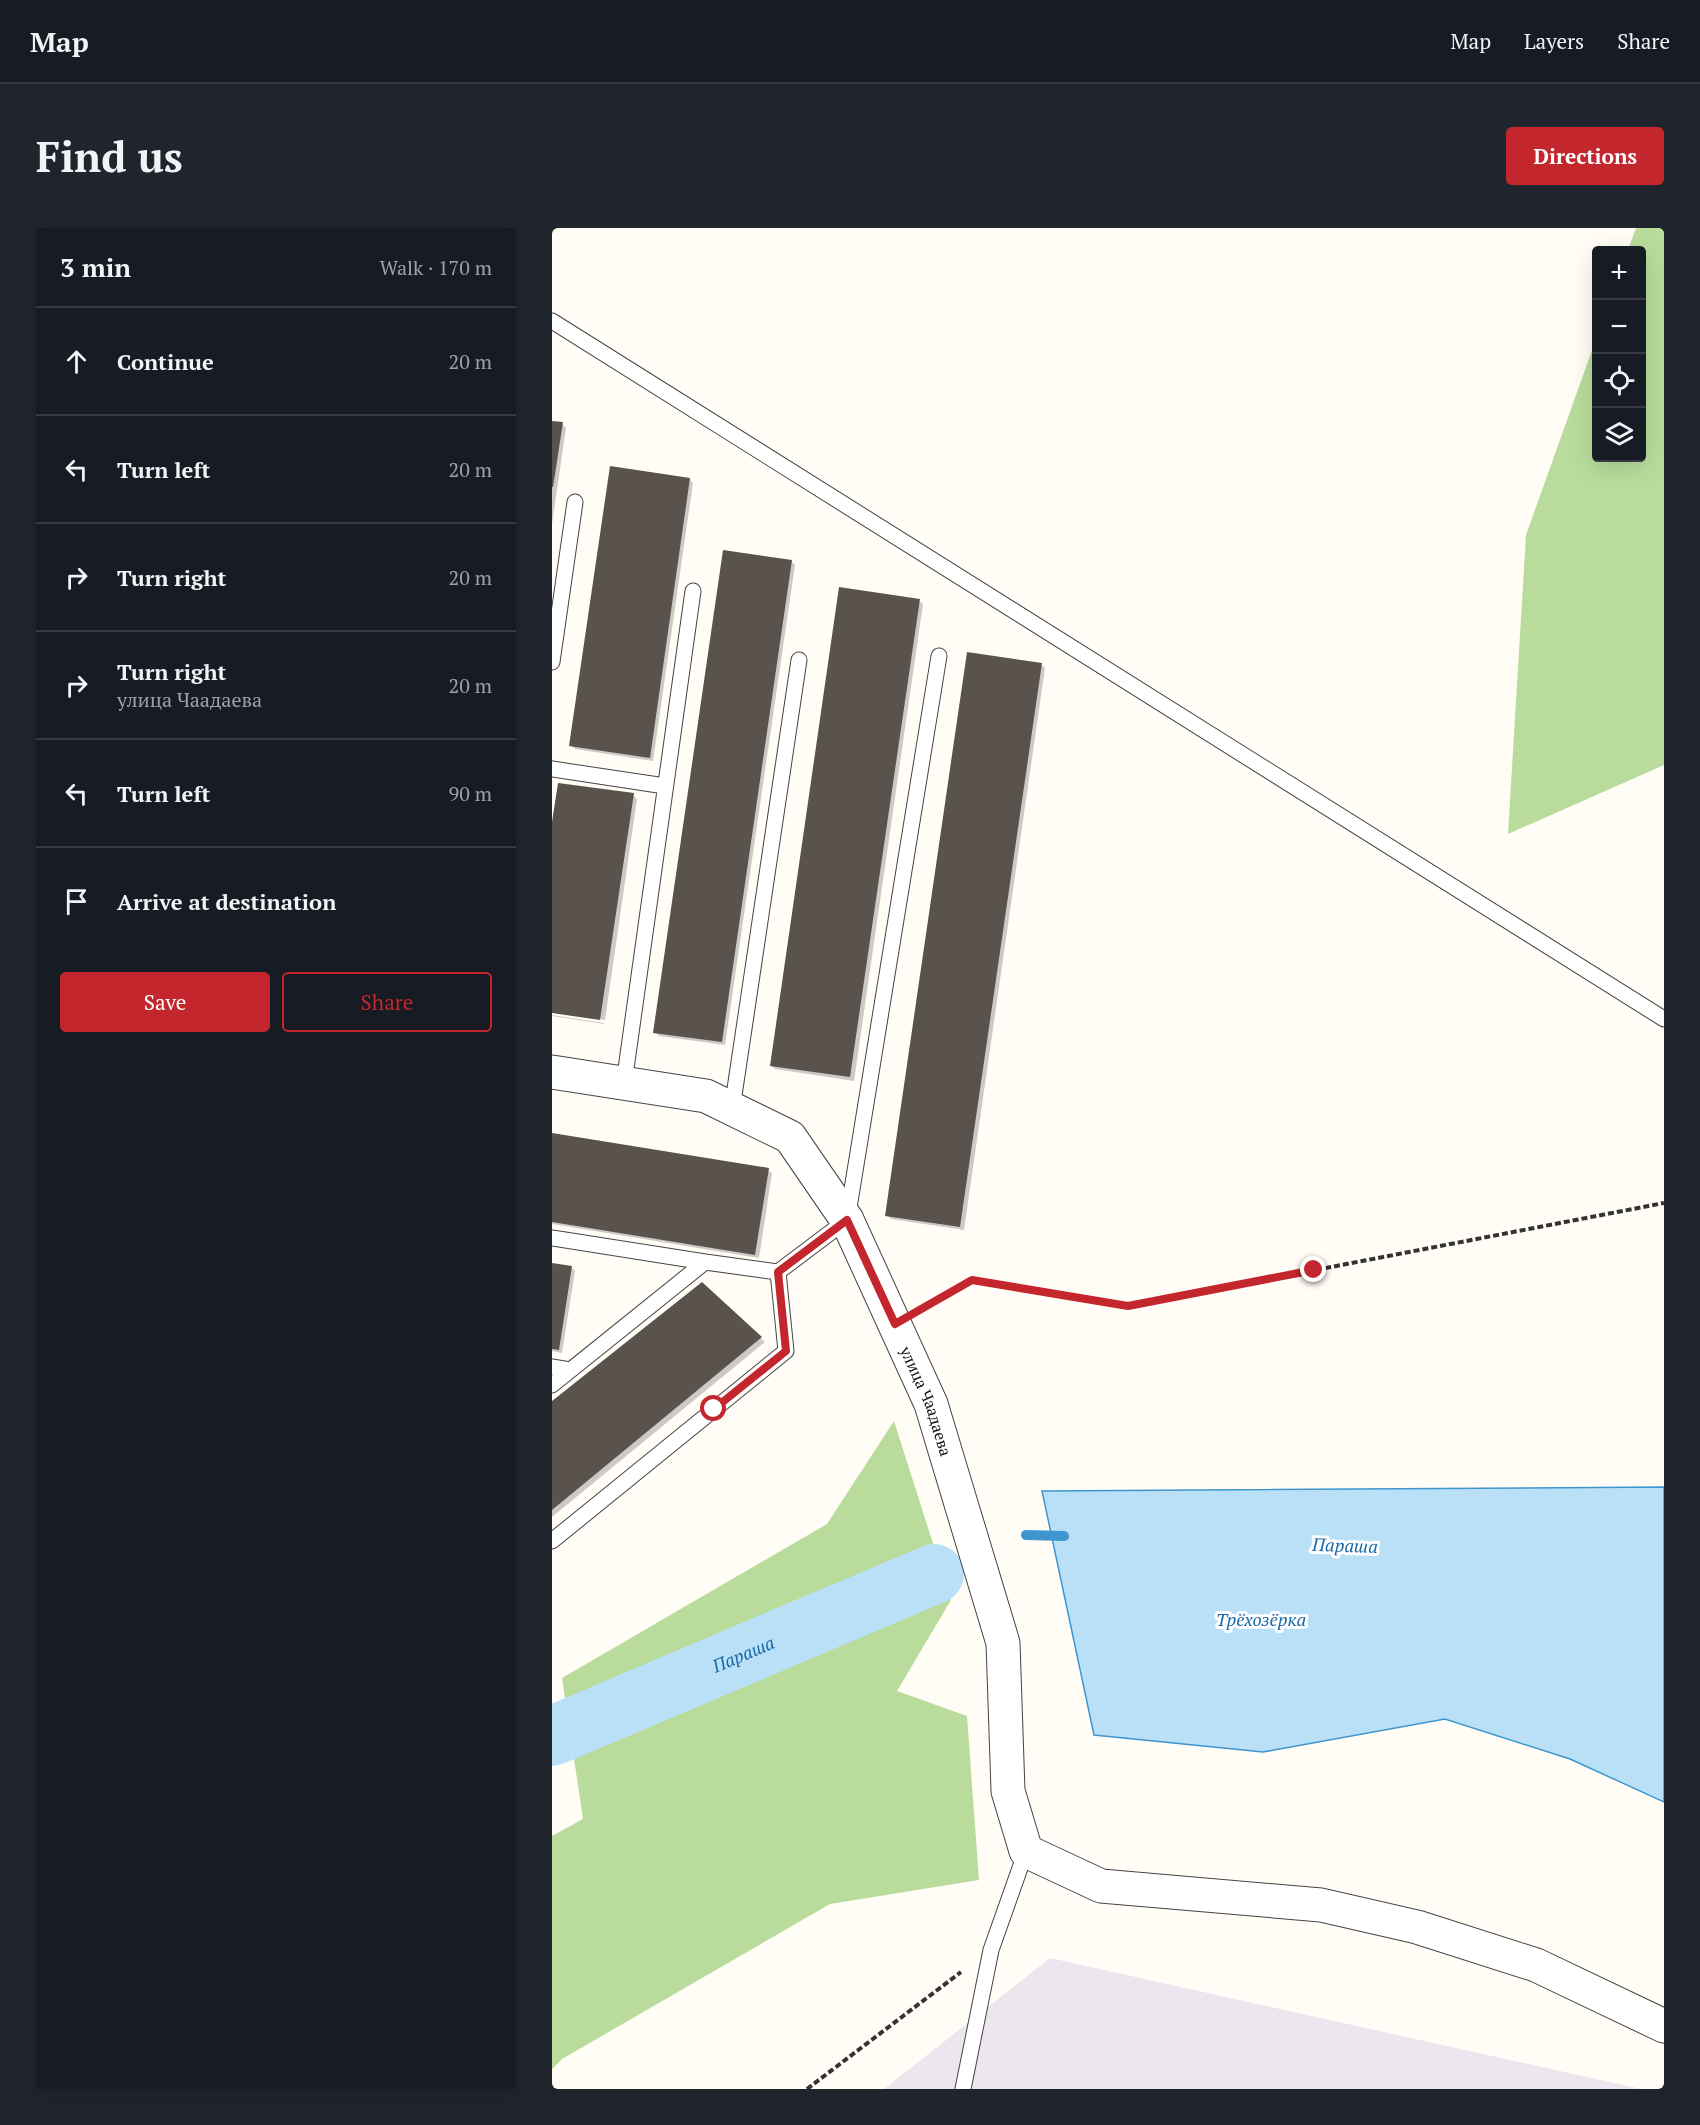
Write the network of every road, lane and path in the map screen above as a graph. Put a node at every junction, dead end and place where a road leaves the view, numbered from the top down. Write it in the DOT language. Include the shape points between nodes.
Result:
graph roads {
  1 [pos="552,321"];
  2 [pos="575,502"];
  3 [pos="693,591"];
  4 [pos="939,656"];
  5 [pos="799,660"];
  6 [pos="552,662"];
  7 [pos="552,769"];
  8 [pos="666,786"];
  9 [pos="1664,1019"];
  10 [pos="552,1072"];
  11 [pos="624,1083"];
  12 [pos="732,1109"];
  13 [pos="1664,1203"];
  14 [pos="847,1220"];
  15 [pos="552,1238"];
  16 [pos="705,1262"];
  17 [pos="778,1272"];
  18 [pos="895,1324"];
  19 [pos="552,1367"];
  20 [pos="570,1370"];
  21 [pos="552,1385"];
  22 [pos="552,1541"];
  23 [pos="1026,1851"];
  24 [pos="991,1950"];
  25 [pos="1664,2026"];
  26 [pos="807,2089"];
  27 [pos="963,2089"];
  1 -- 9 [label="lane"];
  2 -- 6 [label="lane"];
  3 -- 8 [label="lane"];
  4 -- 14 [label="lane"];
  5 -- 12 [label="lane"];
  7 -- 8 [label="lane"];
  8 -- 11 [label="lane"];
  10 -- 11 [label="street, улица Чаадаева"];
  11 -- 12 [label="street, улица Чаадаева" via="706,1096"];
  12 -- 14 [label="street, улица Чаадаева" via="790,1137"];
  13 -- 18 [label="path" via="1128,1306 972,1280"];
  14 -- 17 [label="lane"];
  14 -- 18 [label="street, улица Чаадаева"];
  15 -- 16 [label="lane"];
  16 -- 17 [label="lane"];
  16 -- 20 [label="lane"];
  17 -- 22 [label="lane" via="786,1351"];
  18 -- 23 [label="street, улица Чаадаева" via="931,1404 1003,1643 1008,1791"];
  19 -- 20 [label="lane"];
  20 -- 21 [label="lane"];
  23 -- 24 [label="lane"];
  23 -- 25 [label="street" via="1101,1886 1321,1905 1417,1927 1536,1965"];
  24 -- 26 [label="path"];
  24 -- 27 [label="lane"];
}
